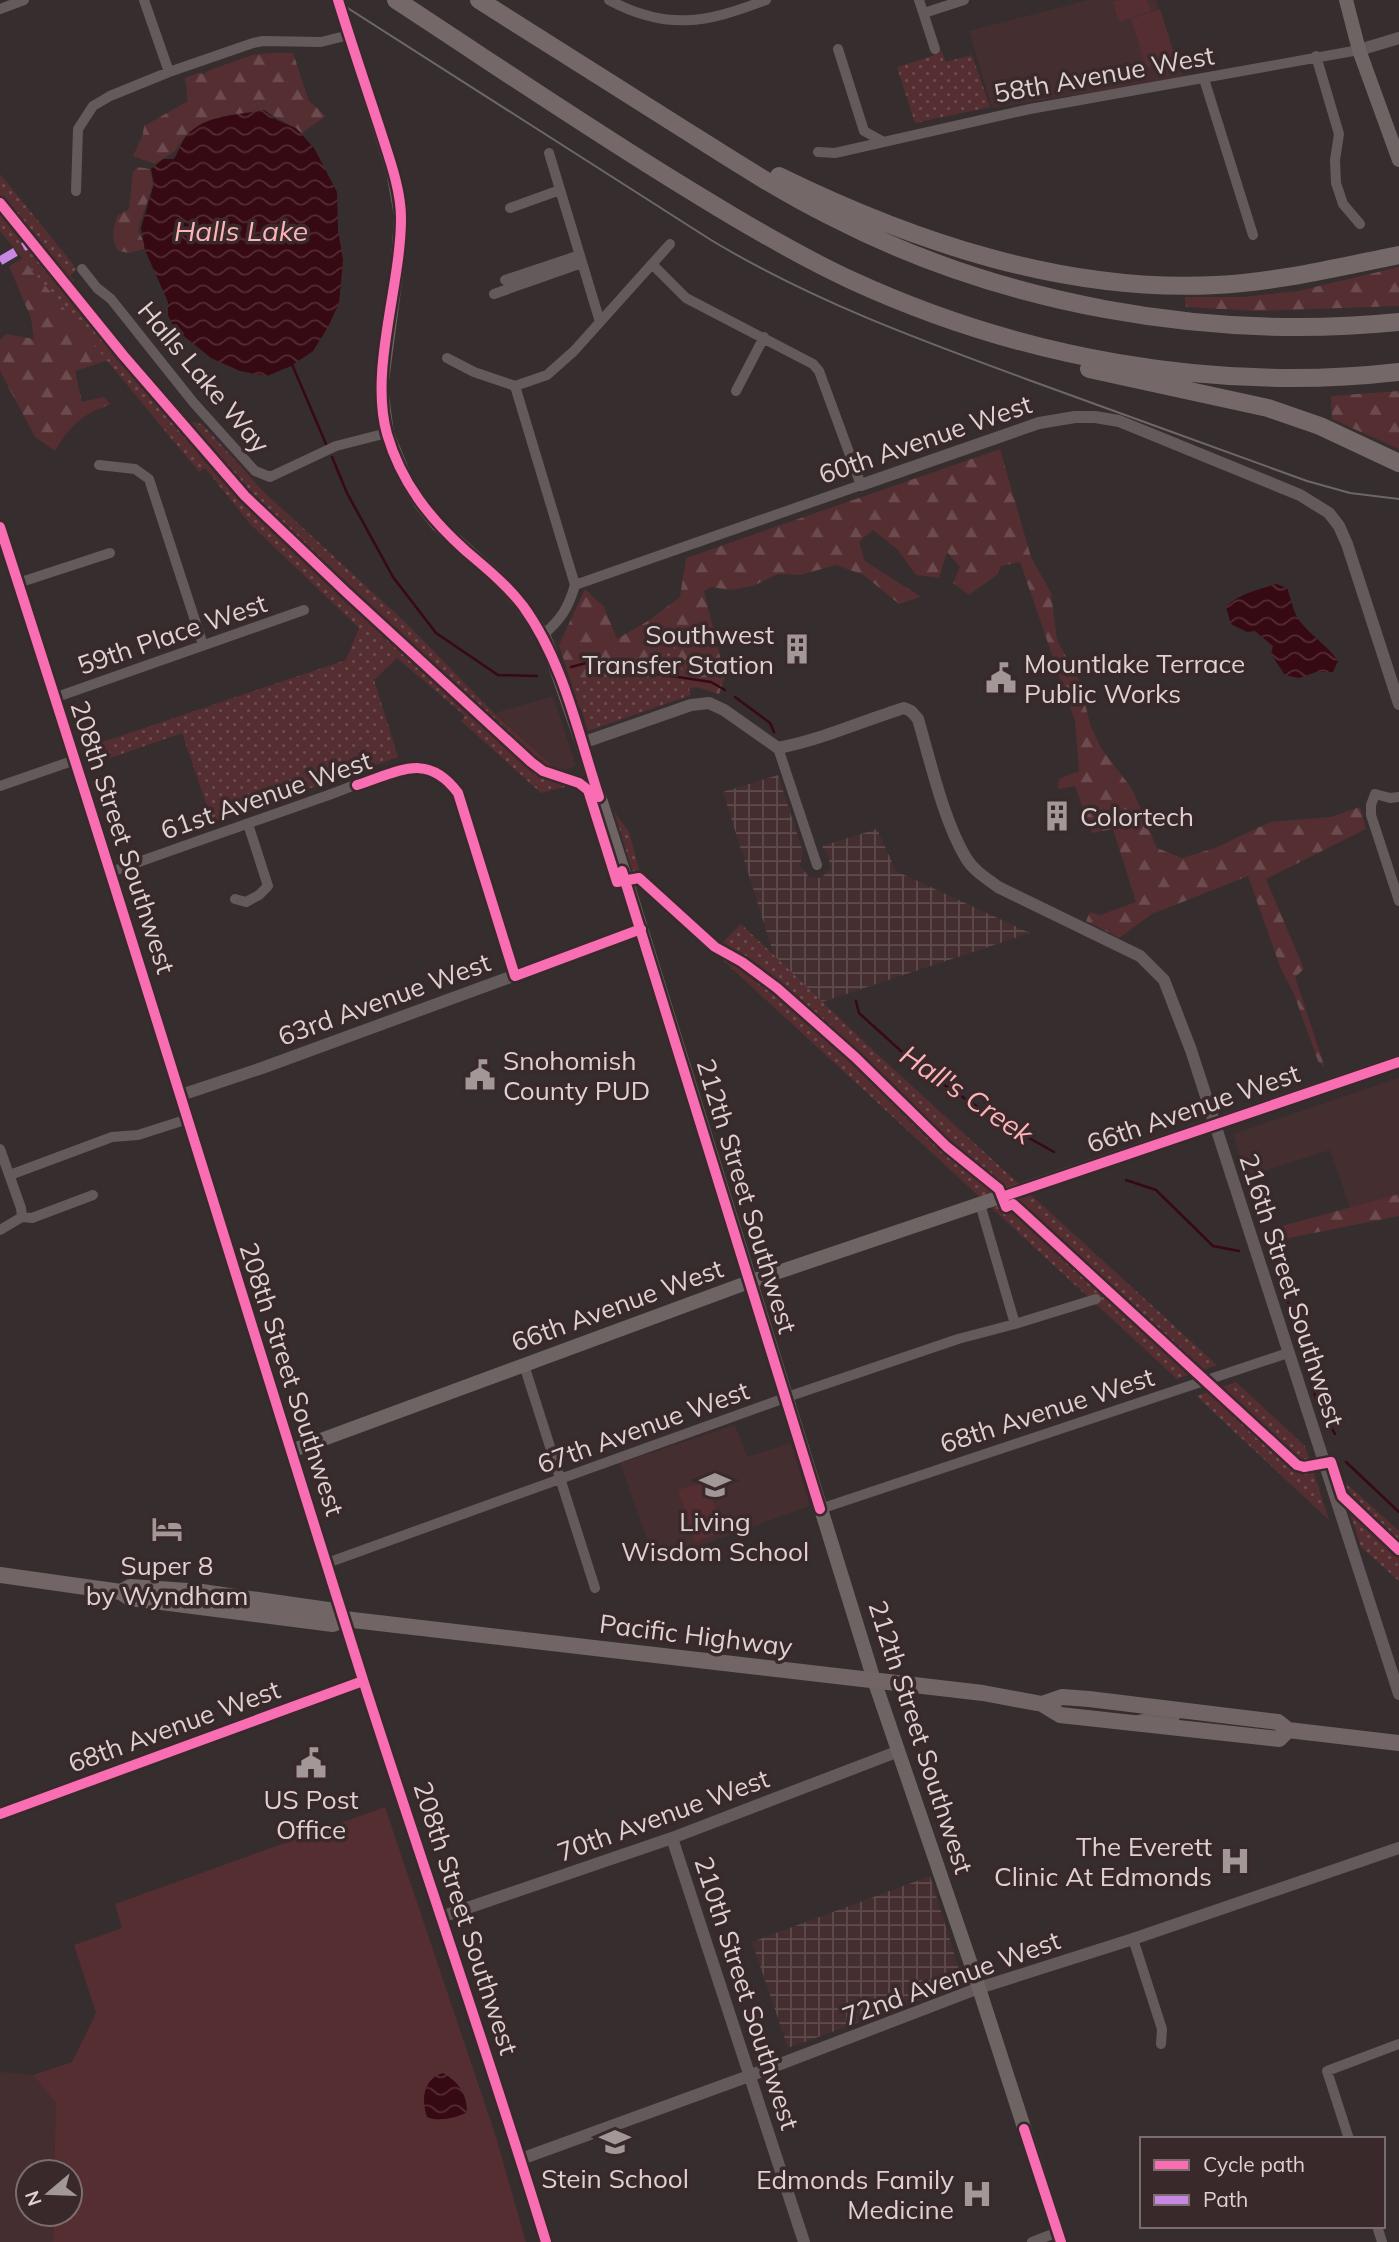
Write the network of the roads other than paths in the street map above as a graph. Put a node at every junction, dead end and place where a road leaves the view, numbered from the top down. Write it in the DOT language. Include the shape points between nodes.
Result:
graph roads {
  1 [pos="24,0"];
  2 [pos="144,0"];
  3 [pos="338,0"];
  4 [pos="396,0"];
  5 [pos="479,0"];
  6 [pos="611,0"];
  7 [pos="766,0"];
  8 [pos="919,0"];
  9 [pos="964,0"];
  10 [pos="1346,0"];
  11 [pos="753,2"];
  12 [pos="0,9"];
  13 [pos="924,13"];
  14 [pos="349,35"];
  15 [pos="1399,38"];
  16 [pos="838,49"];
  17 [pos="935,49"];
  18 [pos="1359,50"];
  19 [pos="1316,56"];
  20 [pos="169,72"];
  21 [pos="1204,79"];
  22 [pos="675,124"];
  23 [pos="882,141"];
  24 [pos="818,152"];
  25 [pos="549,153"];
  26 [pos="1399,160"];
  27 [pos="560,190"];
  28 [pos="76,191"];
  29 [pos="510,208"];
  30 [pos="1360,224"];
  31 [pos="1253,236"];
  32 [pos="670,244"];
  33 [pos="1399,256"];
  34 [pos="581,259"];
  35 [pos="653,265"];
  36 [pos="82,269"];
  37 [pos="505,280"];
  38 [pos="494,294"];
  39 [pos="600,322"];
  40 [pos="1399,323"];
  41 [pos="764,337"];
  42 [pos="1049,349"];
  43 [pos="447,358"];
  44 [pos="1399,372"];
  45 [pos="515,386"];
  46 [pos="736,391"];
  47 [pos="387,433"];
  48 [pos="1399,463"];
  49 [pos="99,465"];
  50 [pos="861,485"];
  51 [pos="0,527"];
  52 [pos="110,553"];
  53 [pos="18,583"];
  54 [pos="575,585"];
  55 [pos="304,610"];
  56 [pos="543,635"];
  57 [pos="203,645"];
  58 [pos="54,698"];
  59 [pos="1399,704"];
  60 [pos="582,743"];
  61 [pos="778,748"];
  62 [pos="75,760"];
  63 [pos="0,786"];
  64 [pos="1399,797"];
  65 [pos="248,824"];
  66 [pos="817,865"];
  67 [pos="111,872"];
  68 [pos="235,899"];
  69 [pos="1399,901"];
  70 [pos="641,929"];
  71 [pos="515,976"];
  72 [pos="1399,1062"];
  73 [pos="181,1095"];
  74 [pos="188,1119"];
  75 [pos="1215,1124"];
  76 [pos="0,1149"];
  77 [pos="10,1175"];
  78 [pos="93,1195"];
  79 [pos="980,1204"];
  80 [pos="22,1217"];
  81 [pos="0,1230"];
  82 [pos="749,1283"];
  83 [pos="1096,1299"];
  84 [pos="1015,1324"];
  85 [pos="1288,1353"];
  86 [pos="524,1365"];
  87 [pos="785,1398"];
  88 [pos="291,1451"];
  89 [pos="559,1480"];
  90 [pos="820,1508"];
  91 [pos="327,1563"];
  92 [pos="0,1575"];
  93 [pos="595,1588"];
  94 [pos="160,1596"];
  95 [pos="344,1619"];
  96 [pos="874,1680"];
  97 [pos="363,1681"];
  98 [pos="1399,1695"];
  99 [pos="1042,1704"];
  100 [pos="1176,1710"];
  101 [pos="1139,1723"];
  102 [pos="1288,1730"];
  103 [pos="1399,1743"];
  104 [pos="899,1751"];
  105 [pos="0,1814"];
  106 [pos="672,1839"];
  107 [pos="1399,1848"];
  108 [pos="441,1917"];
  109 [pos="1133,1939"];
  110 [pos="979,1988"];
  111 [pos="1161,2044"];
  112 [pos="1399,2044"];
  113 [pos="749,2076"];
  114 [pos="1348,2137"];
  115 [pos="521,2159"];
  116 [pos="1060,2237"];
  117 [pos="546,2242"];
  118 [pos="804,2242"];
  119 [pos="1032,2242"];
  1 -- 12 [label="street"];
  2 -- 20 [label="street"];
  3 -- 14 [label="main road, 212th Street Southwest"];
  4 -- 42 [label="highway" via="646,164 800,255 921,310"];
  5 -- 22 [label="highway"];
  6 -- 11 [label="street" via="638,15 679,22 710,18"];
  7 -- 11 [label="street"];
  8 -- 13 [label="street"];
  9 -- 13 [label="street"];
  10 -- 18 [label="main road"];
  13 -- 17 [label="street"];
  14 -- 20 [label="street" via="321,42 263,41"];
  14 -- 47 [label="main road, 212th Street Southwest" via="393,171 401,216 381,388"];
  15 -- 18 [label="street, 58th Avenue West"];
  16 -- 23 [label="street" via="864,131"];
  18 -- 19 [label="street, 58th Avenue West"];
  18 -- 26 [label="main road"];
  19 -- 21 [label="street, 58th Avenue West"];
  19 -- 30 [label="street" via="1339,134 1336,183 1343,204"];
  20 -- 28 [label="street" via="93,106 78,129"];
  21 -- 23 [label="street, 58th Avenue West"];
  21 -- 31 [label="street"];
  22 -- 33 [label="highway" via="823,197 900,229 1043,271 1106,282 1217,285"];
  22 -- 40 [label="highway" via="830,217 922,257 1011,286 1188,321 1300,327"];
  23 -- 24 [label="street, 58th Avenue West" via="835,153"];
  25 -- 27 [label="street"];
  27 -- 29 [label="street"];
  27 -- 34 [label="street"];
  32 -- 35 [label="street"];
  34 -- 37 [label="street"];
  34 -- 38 [label="street"];
  34 -- 39 [label="street"];
  35 -- 39 [label="street"];
  35 -- 41 [label="street" via="686,298"];
  36 -- 47 [label="street, Halls Lake Way" via="256,471 270,477 336,446"];
  39 -- 45 [label="street" via="547,375"];
  41 -- 46 [label="street"];
  41 -- 50 [label="street" via="809,361 818,371"];
  42 -- 44 [label="highway" via="1227,376"];
  42 -- 48 [label="highway" via="1078,366 1286,413"];
  43 -- 45 [label="street"];
  45 -- 54 [label="street"];
  47 -- 56 [label="main road, 212th Street Southwest" via="421,504 499,579"];
  49 -- 57 [label="street" via="135,469 149,479"];
  50 -- 54 [label="street, 60th Avenue West"];
  50 -- 59 [label="street, 60th Avenue West" via="1039,423 1075,416 1119,421 1300,495 1323,509 1339,526 1347,544"];
  51 -- 53 [label="street, 208th Street Southwest"];
  52 -- 53 [label="street"];
  53 -- 58 [label="street, 208th Street Southwest"];
  54 -- 56 [label="street" via="560,619"];
  55 -- 57 [label="street, 59th Place West"];
  56 -- 60 [label="main road, 212th Street Southwest"];
  57 -- 58 [label="street, 59th Place West"];
  58 -- 62 [label="street, 208th Street Southwest"];
  60 -- 61 [label="street" via="709,703"];
  60 -- 70 [label="main road, 212th Street Southwest"];
  61 -- 66 [label="street"];
  61 -- 75 [label="street, 216th Street Southwest" via="904,708 911,711 918,719 946,812 966,858 980,874 1140,956 1164,980"];
  62 -- 63 [label="street"];
  62 -- 67 [label="street, 208th Street Southwest"];
  64 -- 69 [label="street" via="1375,794 1371,805"];
  65 -- 67 [label="street, 61st Avenue West"];
  65 -- 68 [label="street" via="268,886 246,902"];
  65 -- 71 [label="street, 61st Avenue West" via="410,768 436,772 458,793"];
  67 -- 73 [label="street, 208th Street Southwest"];
  70 -- 71 [label="street, 63rd Avenue West"];
  70 -- 82 [label="main road, 212th Street Southwest"];
  71 -- 73 [label="street, 63rd Avenue West"];
  72 -- 75 [label="main road, 66th Avenue West"];
  73 -- 74 [label="street, 208th Street Southwest"];
  74 -- 77 [label="street" via="138,1135 112,1137"];
  74 -- 88 [label="street, 208th Street Southwest"];
  75 -- 79 [label="main road, 66th Avenue West"];
  75 -- 85 [label="street, 216th Street Southwest"];
  76 -- 77 [label="street"];
  77 -- 80 [label="street"];
  78 -- 80 [label="street" via="32,1218"];
  79 -- 82 [label="main road, 66th Avenue West"];
  79 -- 84 [label="street"];
  80 -- 81 [label="street"];
  82 -- 86 [label="main road, 66th Avenue West"];
  82 -- 87 [label="main road, 212th Street Southwest"];
  83 -- 84 [label="street, 67th Avenue West"];
  84 -- 87 [label="street, 67th Avenue West"];
  85 -- 90 [label="street, 68th Avenue West"];
  85 -- 98 [label="street, 216th Street Southwest"];
  86 -- 88 [label="main road, 66th Avenue West"];
  86 -- 89 [label="street"];
  87 -- 89 [label="street, 67th Avenue West"];
  87 -- 90 [label="main road, 212th Street Southwest"];
  88 -- 91 [label="street, 208th Street Southwest"];
  89 -- 91 [label="street, 67th Avenue West"];
  89 -- 93 [label="street"];
  90 -- 96 [label="main road, 212th Street Southwest"];
  91 -- 95 [label="street, 208th Street Southwest"];
  92 -- 94 [label="highway, Pacific Highway" via="122,1592 130,1587"];
  94 -- 95 [label="highway, Pacific Highway" via="333,1624"];
  94 -- 95 [label="highway, Pacific Highway" via="197,1592 328,1610"];
  95 -- 96 [label="highway, Pacific Highway"];
  95 -- 97 [label="street, 208th Street Southwest"];
  96 -- 99 [label="highway, Pacific Highway"];
  96 -- 104 [label="main road, 212th Street Southwest"];
  97 -- 105 [label="street, 68th Avenue West"];
  97 -- 108 [label="street, 208th Street Southwest"];
  99 -- 100 [label="highway, Pacific Highway" via="1062,1697"];
  99 -- 101 [label="highway, Pacific Highway" via="1060,1715"];
  100 -- 101 [label="main road" via="1171,1717"];
  100 -- 102 [label="highway, Pacific Highway" via="1279,1722"];
  101 -- 102 [label="highway, Pacific Highway" via="1279,1739"];
  102 -- 103 [label="highway, Pacific Highway"];
  104 -- 106 [label="street, 70th Avenue West"];
  104 -- 110 [label="main road, 212th Street Southwest"];
  106 -- 108 [label="street, 70th Avenue West"];
  106 -- 113 [label="street, 210th Street Southwest"];
  107 -- 109 [label="street, 72nd Avenue West"];
  108 -- 115 [label="street, 208th Street Southwest"];
  109 -- 110 [label="street, 72nd Avenue West"];
  109 -- 111 [label="street" via="1162,2029"];
  110 -- 113 [label="street, 72nd Avenue West"];
  110 -- 116 [label="main road, 212th Street Southwest"];
  112 -- 114 [label="street" via="1327,2071"];
  113 -- 115 [label="street, 72nd Avenue West"];
  113 -- 118 [label="street, 210th Street Southwest"];
  115 -- 117 [label="street, 208th Street Southwest"];
  116 -- 119 [label="street"];
}
